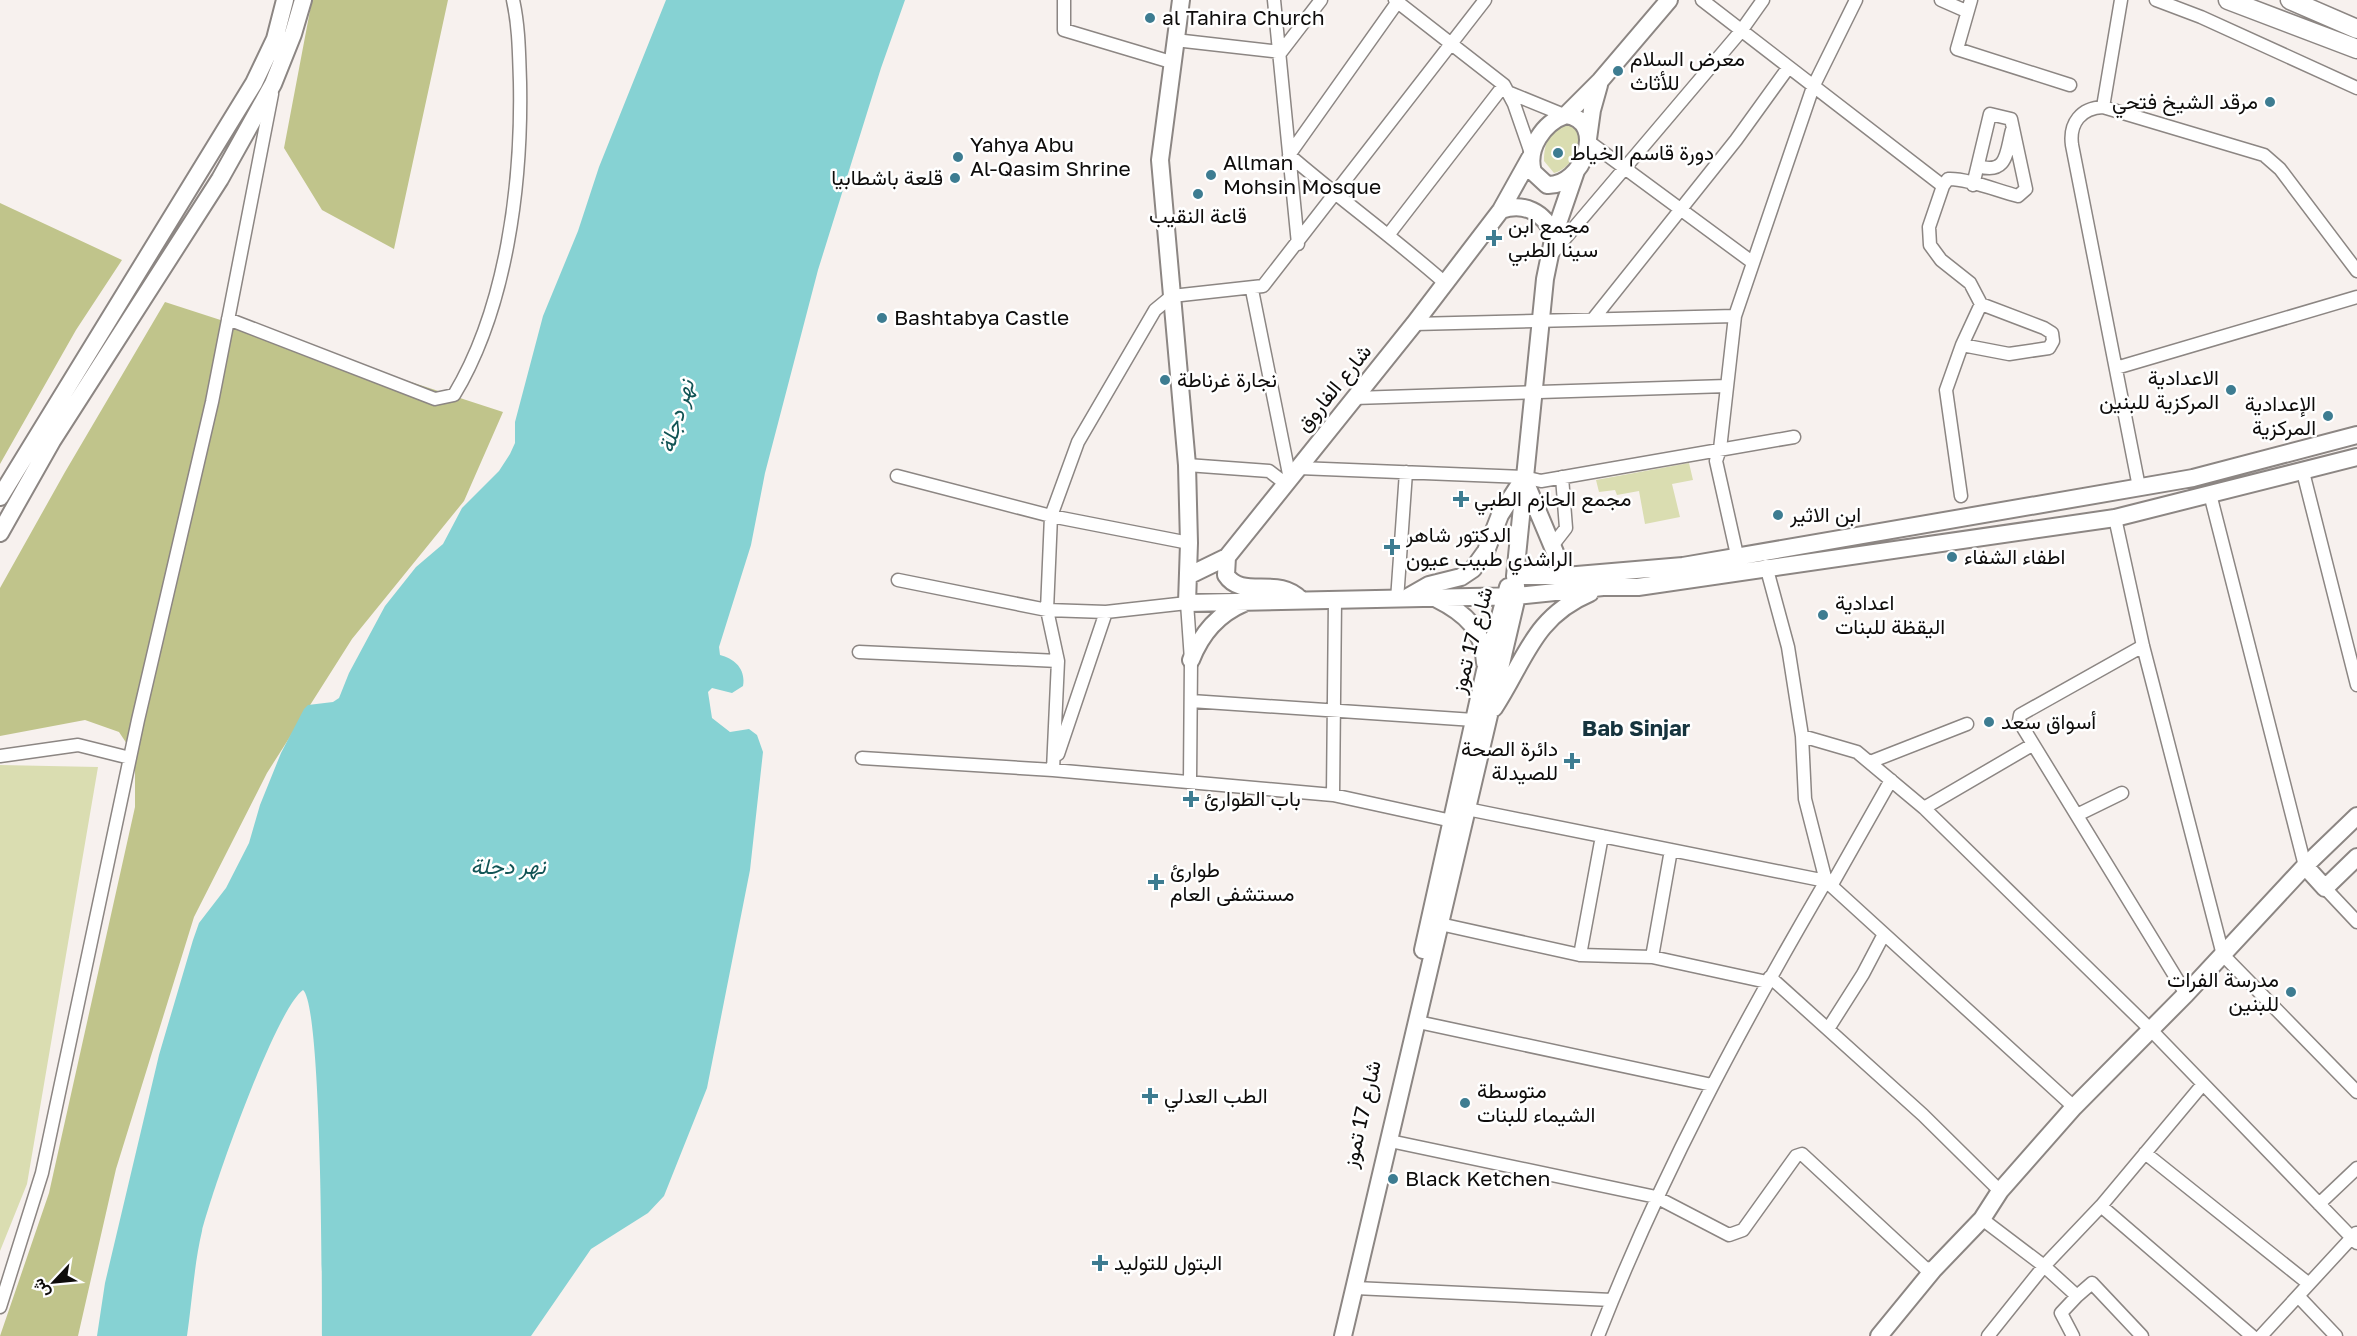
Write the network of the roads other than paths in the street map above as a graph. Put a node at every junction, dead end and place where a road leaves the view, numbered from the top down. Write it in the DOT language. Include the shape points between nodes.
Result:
graph roads {
  1 [pos="285,0"];
  2 [pos="303,0"];
  3 [pos="513,0"];
  4 [pos="1064,0"];
  5 [pos="1181,0"];
  6 [pos="1274,0"];
  7 [pos="1321,0"];
  8 [pos="1485,0"];
  9 [pos="1659,0"];
  10 [pos="1668,0"];
  11 [pos="1702,0"];
  12 [pos="1764,0"];
  13 [pos="1856,0"];
  14 [pos="1941,0"];
  15 [pos="2121,0"];
  16 [pos="2156,0"];
  17 [pos="2228,0"];
  18 [pos="2290,0"];
  19 [pos="1397,1"];
  20 [pos="1969,5"];
  21 [pos="2357,29"];
  22 [pos="1741,31"];
  23 [pos="1640,33"];
  24 [pos="1175,40"];
  25 [pos="1452,43"];
  26 [pos="2357,49"];
  27 [pos="1281,52"];
  28 [pos="1171,62"];
  29 [pos="1788,68"];
  30 [pos="1600,81"];
  31 [pos="273,84"];
  32 [pos="2070,85"];
  33 [pos="1813,87"];
  34 [pos="2357,88"];
  35 [pos="1507,89"];
  36 [pos="2103,107"];
  37 [pos="1565,115"];
  38 [pos="2013,126"];
  39 [pos="1588,140"];
  40 [pos="1289,155"];
  41 [pos="1531,156"];
  42 [pos="1978,166"];
  43 [pos="1624,168"];
  44 [pos="1576,171"];
  45 [pos="1973,184"];
  46 [pos="1943,186"];
  47 [pos="1335,195"];
  48 [pos="1679,208"];
  49 [pos="1501,210"];
  50 [pos="166,229"];
  51 [pos="1389,234"];
  52 [pos="1554,235"];
  53 [pos="181,241"];
  54 [pos="1298,244"];
  55 [pos="1549,257"];
  56 [pos="1752,262"];
  57 [pos="2357,271"];
  58 [pos="1445,283"];
  59 [pos="1252,290"];
  60 [pos="1172,296"];
  61 [pos="2357,297"];
  62 [pos="1981,304"];
  63 [pos="1735,316"];
  64 [pos="1594,318"];
  65 [pos="228,319"];
  66 [pos="1539,323"];
  67 [pos="1414,324"];
  68 [pos="1962,345"];
  69 [pos="2116,368"];
  70 [pos="1727,386"];
  71 [pos="1532,393"];
  72 [pos="1354,398"];
  73 [pos="2357,435"];
  74 [pos="1794,437"];
  75 [pos="1720,449"];
  76 [pos="2357,457"];
  77 [pos="1187,465"];
  78 [pos="2303,471"];
  79 [pos="1406,472"];
  80 [pos="897,476"];
  81 [pos="1291,477"];
  82 [pos="1524,477"];
  83 [pos="1562,477"];
  84 [pos="2139,487"];
  85 [pos="2210,494"];
  86 [pos="1961,496"];
  87 [pos="0,497"];
  88 [pos="2000,512"];
  89 [pos="1051,516"];
  90 [pos="2115,518"];
  91 [pos="0,533"];
  92 [pos="2003,535"];
  93 [pos="1190,543"];
  94 [pos="1552,546"];
  95 [pos="1737,555"];
  96 [pos="1227,557"];
  97 [pos="1766,566"];
  98 [pos="1190,575"];
  99 [pos="1515,576"];
  100 [pos="1565,576"];
  101 [pos="898,579"];
  102 [pos="1603,587"];
  103 [pos="1511,596"];
  104 [pos="1437,598"];
  105 [pos="1401,599"];
  106 [pos="1301,600"];
  107 [pos="1335,600"];
  108 [pos="1246,602"];
  109 [pos="1187,603"];
  110 [pos="1047,610"];
  111 [pos="1106,612"];
  112 [pos="2143,646"];
  113 [pos="859,652"];
  114 [pos="1191,660"];
  115 [pos="1058,661"];
  116 [pos="1485,671"];
  117 [pos="2357,685"];
  118 [pos="1191,701"];
  119 [pos="1334,712"];
  120 [pos="1480,719"];
  121 [pos="1967,724"];
  122 [pos="1802,736"];
  123 [pos="2032,745"];
  124 [pos="0,756"];
  125 [pos="130,758"];
  126 [pos="862,758"];
  127 [pos="1870,762"];
  128 [pos="1053,770"];
  129 [pos="1891,780"];
  130 [pos="1190,781"];
  131 [pos="2122,793"];
  132 [pos="1333,795"];
  133 [pos="1924,808"];
  134 [pos="1467,809"];
  135 [pos="2077,815"];
  136 [pos="2357,816"];
  137 [pos="1452,821"];
  138 [pos="1602,836"];
  139 [pos="1671,850"];
  140 [pos="2357,857"];
  141 [pos="2305,866"];
  142 [pos="1828,884"];
  143 [pos="2325,888"];
  144 [pos="2357,922"];
  145 [pos="1440,924"];
  146 [pos="1884,934"];
  147 [pos="1580,955"];
  148 [pos="2223,955"];
  149 [pos="1652,957"];
  150 [pos="1768,979"];
  151 [pos="2186,994"];
  152 [pos="1418,1022"];
  153 [pos="1828,1029"];
  154 [pos="2151,1030"];
  155 [pos="2204,1084"];
  156 [pos="1712,1085"];
  157 [pos="2357,1092"];
  158 [pos="2074,1107"];
  159 [pos="1390,1141"];
  160 [pos="2145,1153"];
  161 [pos="2357,1168"];
  162 [pos="2000,1191"];
  163 [pos="1656,1197"];
  164 [pos="2319,1204"];
  165 [pos="2101,1206"];
  166 [pos="1982,1219"];
  167 [pos="2355,1238"];
  168 [pos="2044,1266"];
  169 [pos="1934,1269"];
  170 [pos="2309,1284"];
  171 [pos="1355,1288"];
  172 [pos="2077,1296"];
  173 [pos="2298,1296"];
  174 [pos="1612,1300"];
  175 [pos="0,1307"];
  176 [pos="1333,1336"];
  177 [pos="1343,1336"];
  178 [pos="1599,1336"];
  179 [pos="1879,1336"];
  180 [pos="1988,1336"];
  181 [pos="2073,1336"];
  182 [pos="2142,1336"];
  183 [pos="2252,1336"];
  184 [pos="2262,1336"];
  185 [pos="2336,1336"];
  1 -- 50 [label="main road" via="275,39 254,83"];
  2 -- 31 [label="main road"];
  3 -- 65 [label="street" via="518,22 521,135 514,214 492,306 470,368 454,395 435,399"];
  4 -- 28 [label="street" via="1064,30"];
  5 -- 24 [label="main road"];
  6 -- 27 [label="street"];
  7 -- 27 [label="street"];
  8 -- 25 [label="street"];
  9 -- 23 [label="main road, شارع الفاروق"];
  10 -- 23 [label="main road, شارع الفاروق"];
  11 -- 22 [label="street"];
  12 -- 22 [label="street"];
  13 -- 33 [label="street"];
  14 -- 20 [label="street"];
  15 -- 36 [label="street"];
  16 -- 34 [label="street"];
  17 -- 26 [label="main road"];
  18 -- 21 [label="main road"];
  19 -- 25 [label="street"];
  19 -- 40 [label="street"];
  20 -- 32 [label="street" via="1957,49"];
  22 -- 29 [label="street"];
  22 -- 43 [label="street"];
  23 -- 30 [label="main road, شارع الفاروق"];
  24 -- 27 [label="street"];
  24 -- 28 [label="main road"];
  25 -- 35 [label="street"];
  25 -- 47 [label="street"];
  27 -- 40 [label="street"];
  28 -- 60 [label="main road" via="1160,160"];
  29 -- 33 [label="street"];
  29 -- 48 [label="street" via="1736,140"];
  30 -- 37 [label="main road, شارع الفاروق"];
  30 -- 39 [label="main road, شارع الفاروق"];
  31 -- 53 [label="main road"];
  31 -- 65 [label="street"];
  33 -- 46 [label="street"];
  33 -- 56 [label="street"];
  35 -- 37 [label="street"];
  35 -- 41 [label="street"];
  35 -- 51 [label="street"];
  36 -- 57 [label="street" via="2264,155 2280,169"];
  36 -- 69 [label="street" via="2084,111 2071,136"];
  37 -- 39 [label="main road" via="1579,120"];
  37 -- 41 [label="main road, شارع الفاروق" via="1547,127"];
  38 -- 42 [label="street" via="2005,158 1998,167"];
  38 -- 42 [label="street" via="2011,119 1990,114"];
  38 -- 45 [label="street" via="2026,189 2018,196"];
  39 -- 43 [label="street"];
  39 -- 44 [label="main road, شارع الفاروق"];
  40 -- 47 [label="street"];
  40 -- 54 [label="street"];
  41 -- 44 [label="main road" via="1535,177 1547,185 1560,183"];
  41 -- 49 [label="main road, شارع الفاروق"];
  42 -- 45 [label="street"];
  43 -- 48 [label="street"];
  43 -- 55 [label="street"];
  44 -- 52 [label="main road, شارع الفاروق"];
  45 -- 46 [label="street" via="1958,178 1948,179"];
  46 -- 62 [label="street" via="1929,227 1930,245 1941,260 1970,283"];
  47 -- 51 [label="street"];
  47 -- 54 [label="street"];
  48 -- 56 [label="street"];
  48 -- 64 [label="street"];
  49 -- 52 [label="main road" via="1515,207 1536,212"];
  49 -- 58 [label="main road, شارع الفاروق"];
  50 -- 53 [label="main road"];
  50 -- 87 [label="main road"];
  51 -- 58 [label="street"];
  52 -- 55 [label="main road, شارع الفاروق"];
  53 -- 91 [label="main road" via="52,441"];
  54 -- 59 [label="street" via="1263,286"];
  55 -- 66 [label="main road, شارع الفاروق"];
  56 -- 63 [label="street"];
  58 -- 67 [label="main road, شارع الفاروق"];
  59 -- 60 [label="street"];
  59 -- 81 [label="street"];
  60 -- 77 [label="main road"];
  60 -- 89 [label="street" via="1155,310 1078,442"];
  61 -- 69 [label="street"];
  62 -- 68 [label="street"];
  62 -- 68 [label="street" via="2044,328 2052,333 2054,341 2049,348 2009,354"];
  63 -- 64 [label="street"];
  63 -- 70 [label="street"];
  64 -- 66 [label="street"];
  65 -- 125 [label="street"];
  66 -- 67 [label="street"];
  66 -- 71 [label="main road, شارع الفاروق"];
  67 -- 72 [label="main road, شارع الفاروق"];
  68 -- 86 [label="street" via="1946,390"];
  69 -- 84 [label="street"];
  70 -- 71 [label="street"];
  70 -- 75 [label="street"];
  71 -- 72 [label="street"];
  71 -- 82 [label="main road, شارع الفاروق"];
  72 -- 81 [label="main road, شارع الفاروق"];
  73 -- 84 [label="main road" via="2193,478"];
  74 -- 75 [label="street"];
  75 -- 83 [label="street"];
  75 -- 95 [label="street" via="1716,461"];
  76 -- 78 [label="main road"];
  77 -- 81 [label="street" via="1269,471"];
  77 -- 93 [label="main road"];
  78 -- 85 [label="main road"];
  78 -- 117 [label="street"];
  79 -- 81 [label="street"];
  79 -- 82 [label="street"];
  79 -- 105 [label="street"];
  80 -- 89 [label="street"];
  81 -- 96 [label="main road, شارع الفاروق"];
  82 -- 83 [label="street" via="1540,481"];
  82 -- 94 [label="main road"];
  82 -- 99 [label="main road, شارع الفاروق"];
  82 -- 105 [label="main road" via="1473,569"];
  83 -- 94 [label="street" via="1566,528"];
  84 -- 88 [label="main road"];
  85 -- 90 [label="main road"];
  85 -- 141 [label="street"];
  88 -- 92 [label="main road"];
  88 -- 95 [label="main road"];
  89 -- 93 [label="street"];
  89 -- 110 [label="street"];
  90 -- 92 [label="main road"];
  90 -- 112 [label="street"];
  92 -- 97 [label="main road"];
  93 -- 98 [label="main road"];
  94 -- 100 [label="main road"];
  95 -- 100 [label="main road" via="1683,566"];
  96 -- 98 [label="main road"];
  96 -- 106 [label="main road" via="1226,574 1234,584 1282,587"];
  97 -- 102 [label="main road" via="1648,585"];
  97 -- 122 [label="street" via="1788,647"];
  98 -- 109 [label="main road"];
  99 -- 100 [label="main road"];
  99 -- 103 [label="main road, شارع 17 تموز"];
  101 -- 110 [label="street"];
  102 -- 103 [label="main road"];
  102 -- 120 [label="main road" via="1575,599 1540,629"];
  103 -- 104 [label="main road"];
  103 -- 116 [label="main road, شارع 17 تموز"];
  103 -- 120 [label="main road, شارع 17 تموز"];
  104 -- 105 [label="main road"];
  104 -- 116 [label="main road" via="1457,609 1474,626 1482,644"];
  105 -- 107 [label="main road"];
  106 -- 107 [label="main road"];
  106 -- 108 [label="main road"];
  107 -- 119 [label="street"];
  108 -- 109 [label="main road"];
  108 -- 114 [label="main road" via="1212,625"];
  109 -- 111 [label="street"];
  109 -- 114 [label="street"];
  110 -- 111 [label="street"];
  110 -- 115 [label="street"];
  111 -- 128 [label="street"];
  112 -- 123 [label="street" via="2020,715 2020,726"];
  112 -- 148 [label="street"];
  113 -- 115 [label="street"];
  114 -- 118 [label="street"];
  115 -- 128 [label="street"];
  116 -- 120 [label="main road, شارع 17 تموز"];
  118 -- 119 [label="street"];
  118 -- 130 [label="street"];
  119 -- 120 [label="street"];
  119 -- 132 [label="street"];
  120 -- 134 [label="main road, شارع 17 تموز"];
  120 -- 137 [label="main road, شارع 17 تموز"];
  121 -- 127 [label="street"];
  122 -- 127 [label="street" via="1857,752"];
  122 -- 142 [label="street" via="1805,799"];
  123 -- 133 [label="street"];
  123 -- 135 [label="street"];
  124 -- 125 [label="street" via="78,745"];
  125 -- 175 [label="street" via="42,1173"];
  126 -- 128 [label="street"];
  127 -- 129 [label="street"];
  128 -- 130 [label="street"];
  129 -- 133 [label="street"];
  129 -- 142 [label="street"];
  130 -- 132 [label="street"];
  131 -- 135 [label="street"];
  132 -- 137 [label="street"];
  133 -- 154 [label="street"];
  134 -- 138 [label="street"];
  134 -- 145 [label="main road, شارع 17 تموز"];
  135 -- 151 [label="street"];
  136 -- 141 [label="main road"];
  137 -- 176 [label="main road, شارع 17 تموز"];
  138 -- 139 [label="street"];
  138 -- 147 [label="street"];
  139 -- 142 [label="street"];
  139 -- 149 [label="street"];
  140 -- 143 [label="main road"];
  141 -- 143 [label="main road"];
  141 -- 148 [label="main road"];
  142 -- 146 [label="street"];
  142 -- 150 [label="street"];
  143 -- 144 [label="street"];
  145 -- 147 [label="street"];
  145 -- 152 [label="main road, شارع 17 تموز"];
  146 -- 153 [label="street"];
  146 -- 158 [label="street"];
  147 -- 149 [label="street"];
  148 -- 151 [label="main road"];
  148 -- 157 [label="street"];
  149 -- 150 [label="street"];
  150 -- 153 [label="street"];
  150 -- 156 [label="street"];
  151 -- 154 [label="main road"];
  152 -- 156 [label="street"];
  152 -- 159 [label="main road, شارع 17 تموز"];
  153 -- 162 [label="street"];
  154 -- 155 [label="street"];
  154 -- 158 [label="main road"];
  155 -- 160 [label="street"];
  155 -- 164 [label="street"];
  156 -- 163 [label="street"];
  158 -- 162 [label="main road"];
  159 -- 163 [label="street"];
  159 -- 171 [label="main road, شارع 17 تموز"];
  160 -- 165 [label="street"];
  160 -- 170 [label="street"];
  161 -- 164 [label="street"];
  162 -- 166 [label="main road"];
  163 -- 169 [label="street" via="1734,1235 1743,1230 1796,1156 1802,1154 1925,1268"];
  163 -- 174 [label="street"];
  164 -- 167 [label="street"];
  165 -- 168 [label="street"];
  165 -- 183 [label="street"];
  166 -- 168 [label="street"];
  166 -- 169 [label="main road"];
  167 -- 170 [label="street"];
  168 -- 172 [label="street"];
  168 -- 180 [label="street"];
  169 -- 179 [label="main road"];
  170 -- 173 [label="street"];
  171 -- 174 [label="street"];
  171 -- 177 [label="main road, شارع 17 تموز"];
  172 -- 181 [label="street" via="2061,1313"];
  172 -- 182 [label="street" via="2092,1283"];
  173 -- 184 [label="street"];
  173 -- 185 [label="street"];
  174 -- 178 [label="street"];
}
